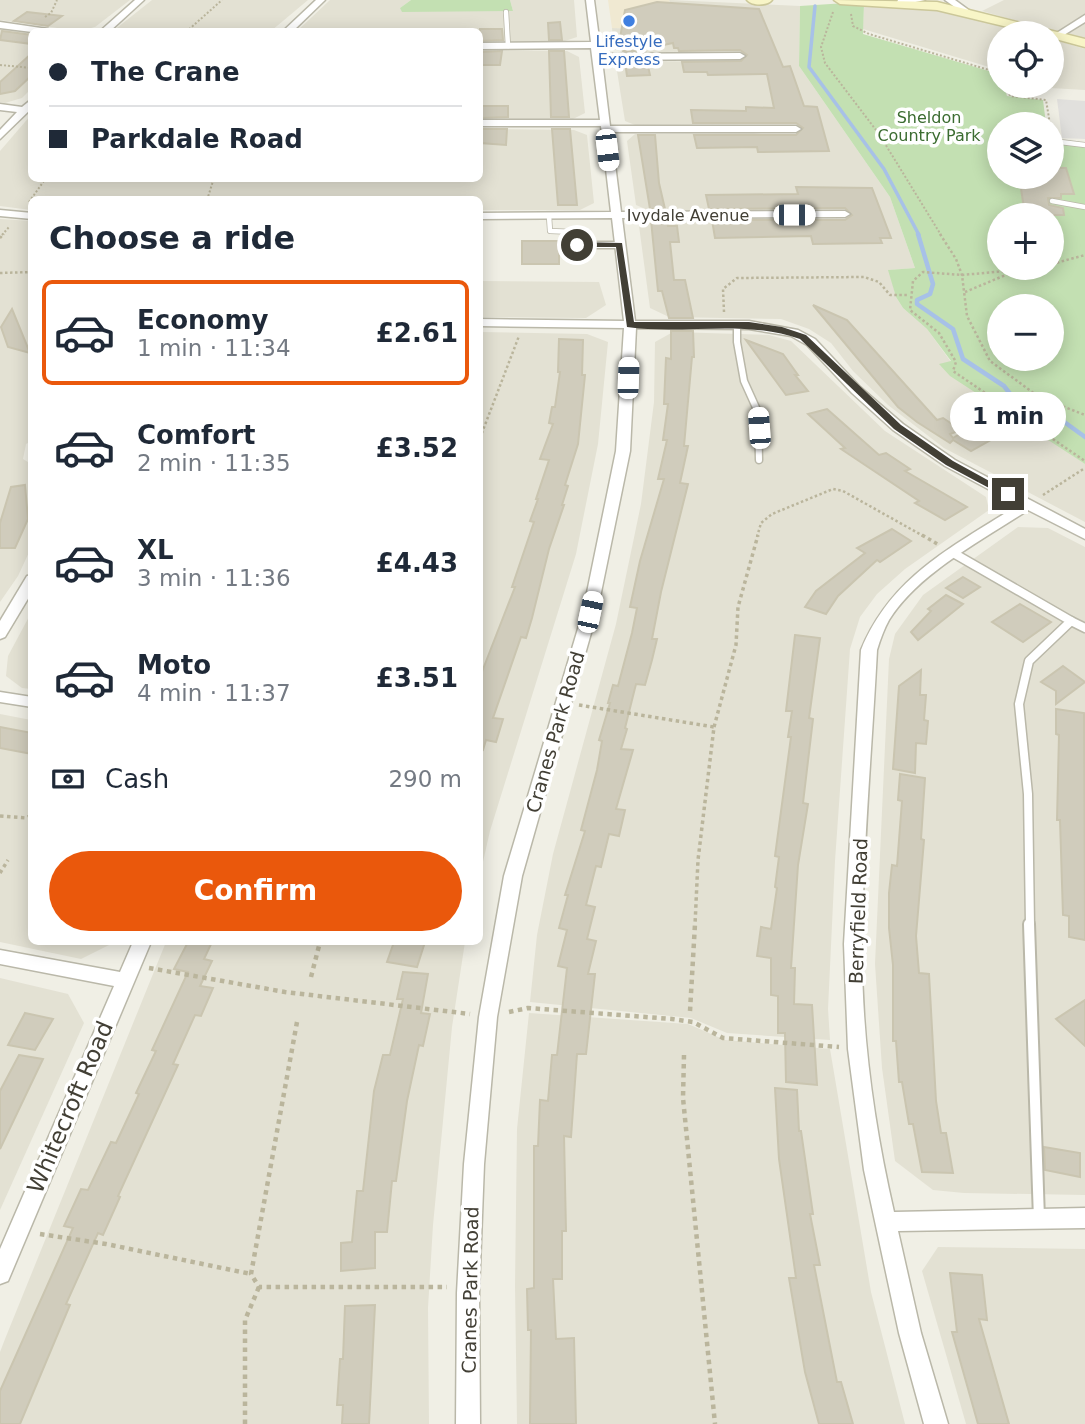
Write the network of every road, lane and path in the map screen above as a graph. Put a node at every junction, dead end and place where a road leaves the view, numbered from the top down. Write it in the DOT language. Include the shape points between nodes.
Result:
graph roads {
  1 [pos="140,0"];
  2 [pos="222,0"];
  3 [pos="321,0"];
  4 [pos="590,0"];
  5 [pos="756,0"];
  6 [pos="766,0"];
  7 [pos="921,0"];
  8 [pos="949,0"];
  9 [pos="901,2"];
  10 [pos="842,3"];
  11 [pos="966,11"];
  12 [pos="506,12"];
  13 [pos="1085,18"];
  14 [pos="1003,21"];
  15 [pos="0,25"];
  16 [pos="108,28"];
  17 [pos="190,28"];
  18 [pos="290,28"];
  19 [pos="1064,28"];
  20 [pos="28,29"];
  21 [pos="1064,37"];
  22 [pos="1085,43"];
  23 [pos="483,46"];
  24 [pos="508,46"];
  25 [pos="597,51"];
  26 [pos="740,56"];
  27 [pos="0,65"];
  28 [pos="28,68"];
  29 [pos="987,69"];
  30 [pos="1028,98"];
  31 [pos="28,106"];
  32 [pos="0,107"];
  33 [pos="1048,112"];
  34 [pos="483,123"];
  35 [pos="604,126"];
  36 [pos="796,129"];
  37 [pos="0,136"];
  38 [pos="1064,142"];
  39 [pos="1085,145"];
  40 [pos="1052,201"];
  41 [pos="1085,208"];
  42 [pos="0,213"];
  43 [pos="845,214"];
  44 [pos="28,216"];
  45 [pos="483,216"];
  46 [pos="549,216"];
  47 [pos="616,216"];
  48 [pos="620,245"];
  49 [pos="1085,254"];
  50 [pos="1064,260"];
  51 [pos="28,272"];
  52 [pos="0,273"];
  53 [pos="987,274"];
  54 [pos="962,275"];
  55 [pos="994,280"];
  56 [pos="965,292"];
  57 [pos="910,295"];
  58 [pos="483,323"];
  59 [pos="524,324"];
  60 [pos="630,325"];
  61 [pos="730,325"];
  62 [pos="1085,415"];
  63 [pos="483,430"];
  64 [pos="759,460"];
  65 [pos="1085,461"];
  66 [pos="1085,468"];
  67 [pos="1027,505"];
  68 [pos="1085,535"];
  69 [pos="955,554"];
  70 [pos="28,586"];
  71 [pos="1071,621"];
  72 [pos="1085,628"];
  73 [pos="0,634"];
  74 [pos="0,697"];
  75 [pos="28,701"];
  76 [pos="563,702"];
  77 [pos="714,727"];
  78 [pos="0,816"];
  79 [pos="28,817"];
  80 [pos="8,860"];
  81 [pos="0,873"];
  82 [pos="141,945"];
  83 [pos="319,945"];
  84 [pos="0,957"];
  85 [pos="311,978"];
  86 [pos="124,980"];
  87 [pos="690,1011"];
  88 [pos="298,1022"];
  89 [pos="684,1055"];
  90 [pos="1085,1218"];
  91 [pos="1039,1219"];
  92 [pos="885,1222"];
  93 [pos="18,1230"];
  94 [pos="0,1274"];
  95 [pos="251,1274"];
  96 [pos="259,1287"];
  97 [pos="468,1287"];
  98 [pos="245,1424"];
  99 [pos="468,1424"];
  100 [pos="715,1424"];
  101 [pos="936,1424"];
  1 -- 16 [label="street"];
  2 -- 17 [label="path"];
  3 -- 18 [label="street"];
  4 -- 25 [label="street, Cranes Park Road"];
  5 -- 6 [label="street"];
  7 -- 9 [label="street"];
  8 -- 11 [label="street"];
  9 -- 10 [label="street"];
  9 -- 11 [label="street"];
  10 -- 29 [label="path" via="853,26 869,34"];
  10 -- 54 [label="path" via="832,13 821,47 825,63 879,134"];
  11 -- 14 [label="street"];
  12 -- 24 [label="lane"];
  13 -- 19 [label="street"];
  15 -- 20 [label="street"];
  21 -- 22 [label="street"];
  23 -- 24 [label="street"];
  24 -- 25 [label="street"];
  25 -- 26 [label="street"];
  25 -- 35 [label="street, Cranes Park Road"];
  27 -- 28 [label="path"];
  30 -- 33 [label="path" via="1045,100"];
  31 -- 32 [label="street"];
  31 -- 37 [label="street"];
  34 -- 35 [label="street"];
  35 -- 36 [label="street"];
  35 -- 47 [label="street, Cranes Park Road"];
  38 -- 39 [label="lane"];
  40 -- 41 [label="lane"];
  42 -- 44 [label="street"];
  43 -- 47 [label="street, Ivydale Avenue"];
  45 -- 46 [label="street, Ivydale Avenue"];
  46 -- 47 [label="street, Ivydale Avenue"];
  46 -- 48 [label="lane" via="550,231 575,232 577,245"];
  47 -- 48 [label="street, Cranes Park Road"];
  48 -- 60 [label="street, Cranes Park Road"];
  49 -- 50 [label="path"];
  51 -- 52 [label="path"];
  53 -- 54 [label="path"];
  54 -- 56 [label="path"];
  54 -- 57 [label="path" via="923,272 913,281"];
  55 -- 56 [label="path"];
  56 -- 62 [label="path" via="967,316 990,361 1039,397"];
  57 -- 61 [label="path" via="890,295 864,276 737,278 723,289"];
  57 -- 65 [label="path" via="910,310 939,333 950,350 956,362 953,371"];
  58 -- 59 [label="street"];
  59 -- 60 [label="street"];
  59 -- 63 [label="path"];
  60 -- 61 [label="street"];
  60 -- 76 [label="street, Cranes Park Road" via="623,451 590,612"];
  61 -- 64 [label="lane" via="744,381 758,412"];
  61 -- 67 [label="street" via="766,326 803,337 898,427 950,463"];
  66 -- 67 [label="path"];
  67 -- 68 [label="street"];
  67 -- 69 [label="street, Berryfield Road"];
  69 -- 71 [label="lane"];
  69 -- 77 [label="path" via="843,491 833,489 772,514 761,523 750,558 738,607 736,645"];
  69 -- 92 [label="street, Berryfield Road" via="903,594 884,616 869,650 853,944 858,1049"];
  70 -- 73 [label="street"];
  71 -- 72 [label="lane"];
  71 -- 91 [label="lane" via="1029,660 1019,704 1028,794"];
  74 -- 75 [label="street"];
  76 -- 77 [label="path"];
  76 -- 97 [label="street, Cranes Park Road" via="513,876 488,1017"];
  77 -- 87 [label="path" via="698,860"];
  78 -- 79 [label="path"];
  80 -- 81 [label="path"];
  82 -- 86 [label="street, Whitecroft Road"];
  83 -- 85 [label="path"];
  84 -- 86 [label="street"];
  86 -- 93 [label="street, Whitecroft Road"];
  88 -- 95 [label="path"];
  89 -- 100 [label="path" via="682,1098"];
  90 -- 91 [label="street"];
  91 -- 92 [label="street"];
  92 -- 101 [label="street, Berryfield Road"];
  93 -- 94 [label="street, Whitecroft Road"];
  93 -- 95 [label="path"];
  95 -- 96 [label="path"];
  96 -- 97 [label="path"];
  96 -- 98 [label="path" via="245,1320"];
  97 -- 99 [label="street, Cranes Park Road"];
}
